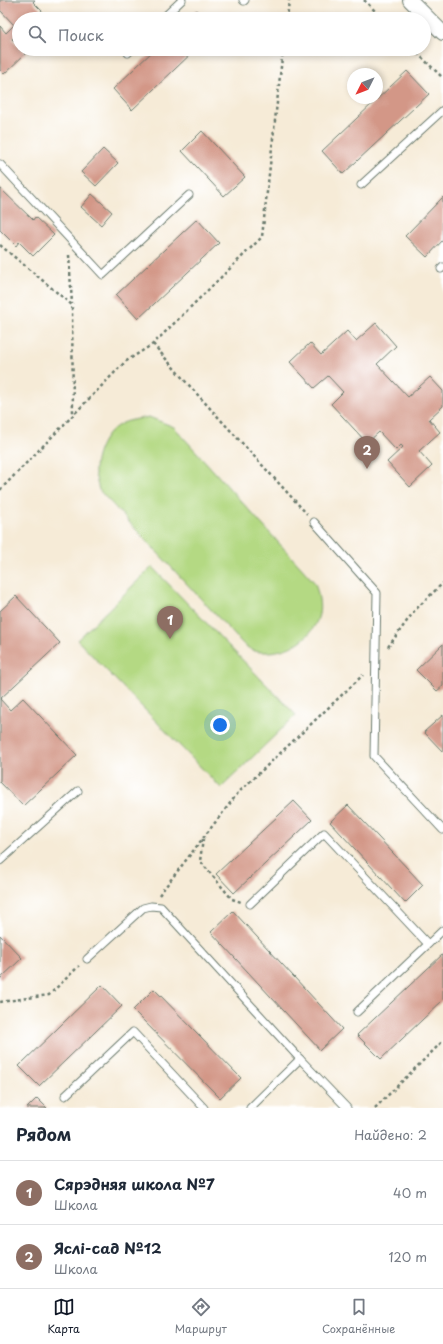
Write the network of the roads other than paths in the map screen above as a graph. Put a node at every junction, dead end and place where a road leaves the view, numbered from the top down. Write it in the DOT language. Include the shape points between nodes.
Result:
graph roads {
  1 [pos="182,0"];
  2 [pos="410,0"];
  3 [pos="169,12"];
  4 [pos="422,12"];
  5 [pos="431,21"];
  6 [pos="443,33"];
  7 [pos="443,110"];
  8 [pos="0,164"];
  9 [pos="361,184"];
  10 [pos="189,195"];
  11 [pos="314,522"];
  12 [pos="78,791"];
  13 [pos="443,830"];
  14 [pos="0,861"];
  15 [pos="250,904"];
  16 [pos="443,930"];
  17 [pos="428,944"];
  18 [pos="87,959"];
  19 [pos="357,1012"];
  20 [pos="300,1059"];
  21 [pos="65,1096"];
  22 [pos="204,1108"];
  23 [pos="250,1108"];
  24 [pos="347,1108"];
  1 -- 3 [label="lane"];
  2 -- 4 [label="street"];
  5 -- 6 [label="street"];
  7 -- 9 [label="lane"];
  8 -- 10 [label="lane" via="103,275"];
  11 -- 13 [label="lane" via="377,593 374,756"];
  12 -- 14 [label="lane"];
  15 -- 17 [label="lane" via="324,833"];
  16 -- 17 [label="lane"];
  17 -- 19 [label="lane"];
  18 -- 20 [label="lane" via="143,908 161,907"];
  20 -- 23 [label="lane"];
  20 -- 24 [label="lane"];
  21 -- 22 [label="lane" via="133,1032"];
}
